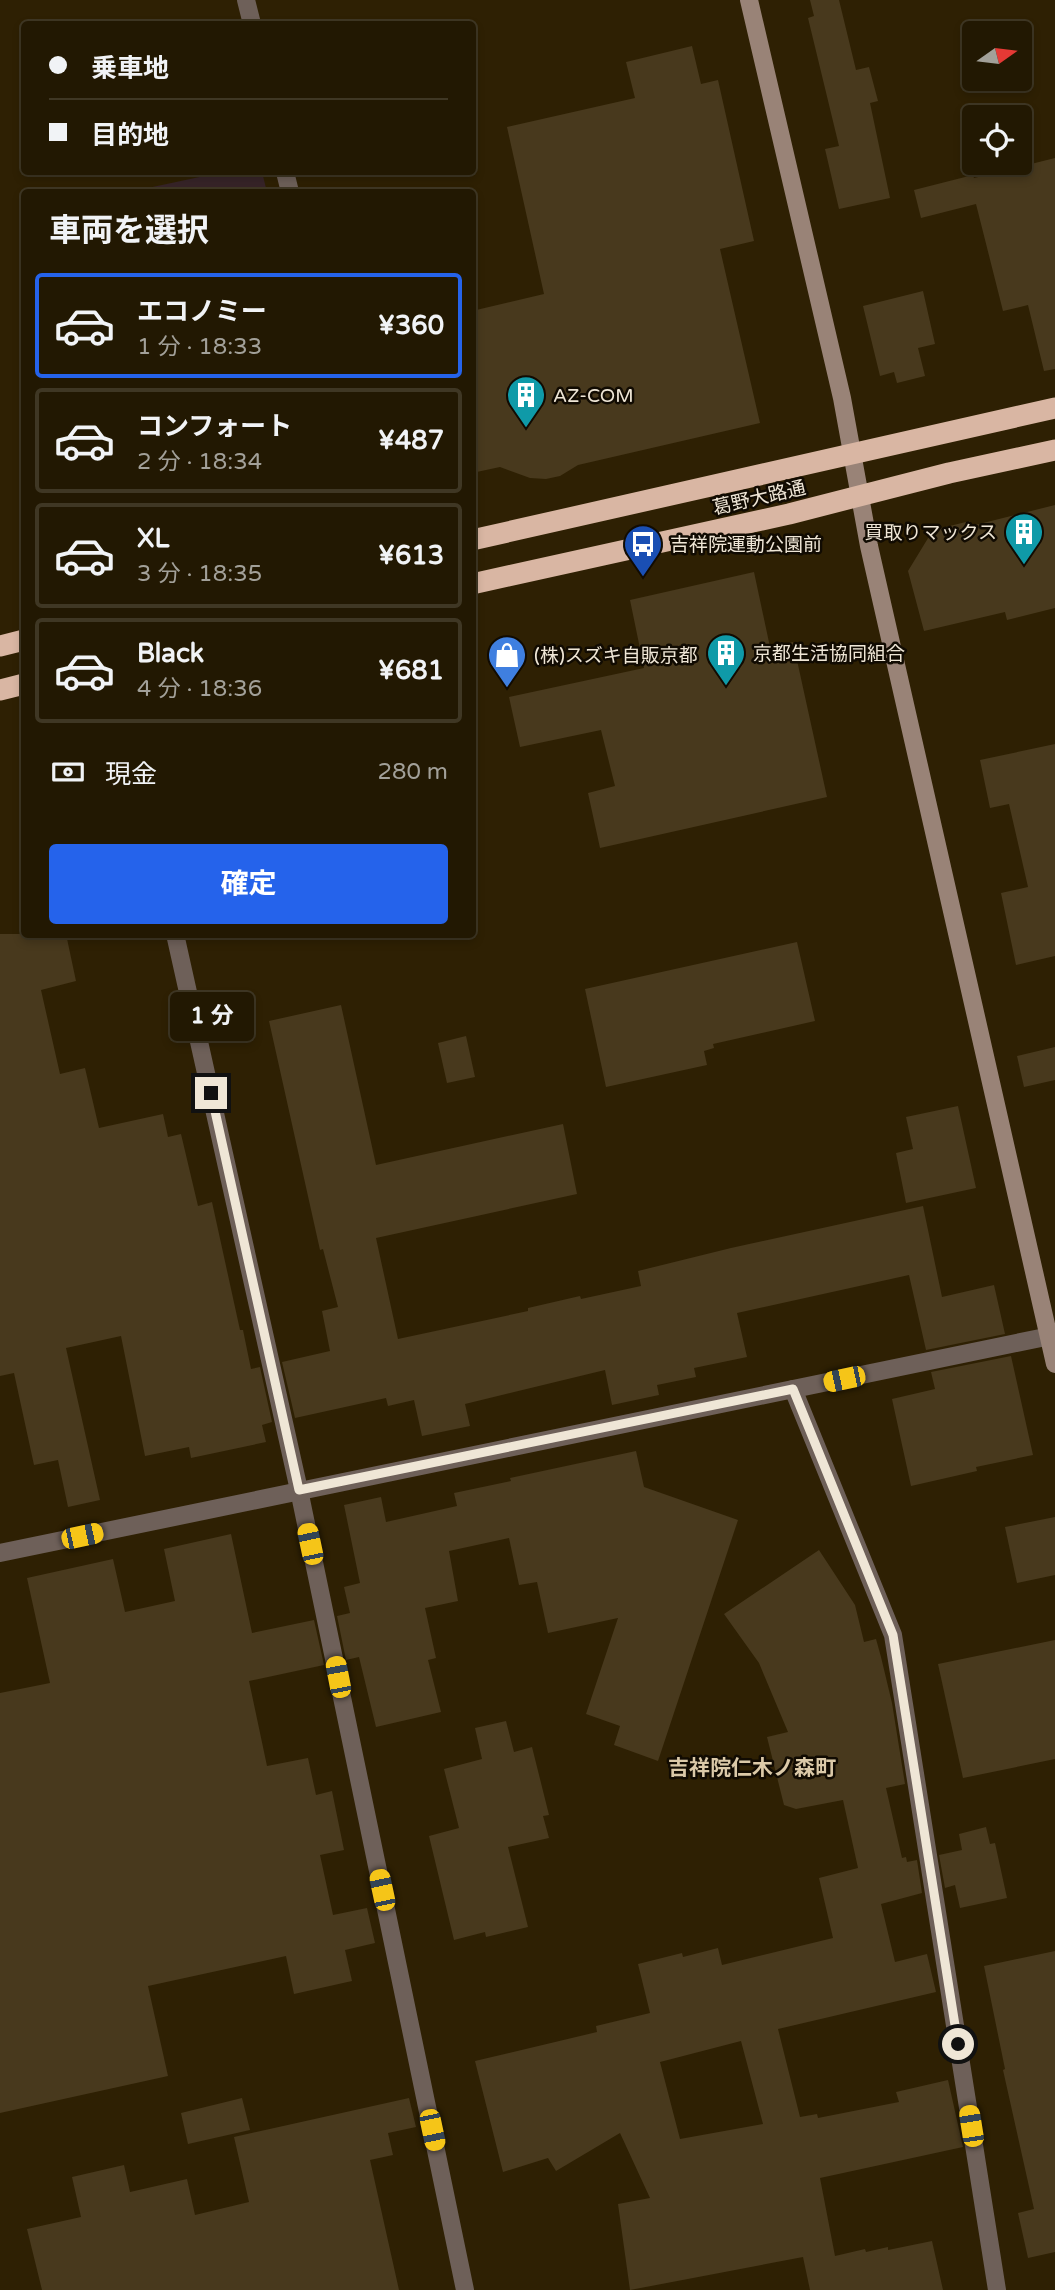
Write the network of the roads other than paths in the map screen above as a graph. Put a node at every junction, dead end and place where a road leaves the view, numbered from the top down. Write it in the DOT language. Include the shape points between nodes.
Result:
graph roads {
  1 [pos="246,0"];
  2 [pos="749,0"];
  3 [pos="250,21"];
  4 [pos="1055,408"];
  5 [pos="1055,450"];
  6 [pos="853,454"];
  7 [pos="860,496"];
  8 [pos="476,539"];
  9 [pos="476,583"];
  10 [pos="21,641"];
  11 [pos="0,646"];
  12 [pos="21,685"];
  13 [pos="0,690"];
  14 [pos="176,938"];
  15 [pos="1052,1335"];
  16 [pos="1055,1364"];
  17 [pos="793,1389"];
  18 [pos="299,1490"];
  19 [pos="0,1553"];
  20 [pos="465,2290"];
  21 [pos="997,2290"];
  1 -- 3 [label="street"];
  2 -- 6 [label="street"];
  4 -- 6 [label="highway, 葛野大路通"];
  5 -- 7 [label="highway, 葛野大路通"];
  6 -- 7 [label="street"];
  6 -- 8 [label="highway, 葛野大路通"];
  7 -- 9 [label="highway, 葛野大路通"];
  7 -- 15 [label="street"];
  10 -- 11 [label="highway"];
  12 -- 13 [label="highway"];
  14 -- 18 [label="street"];
  15 -- 16 [label="street"];
  15 -- 17 [label="street"];
  17 -- 18 [label="street"];
  17 -- 21 [label="street" via="893,1635"];
  18 -- 19 [label="street"];
  18 -- 20 [label="street"];
}
